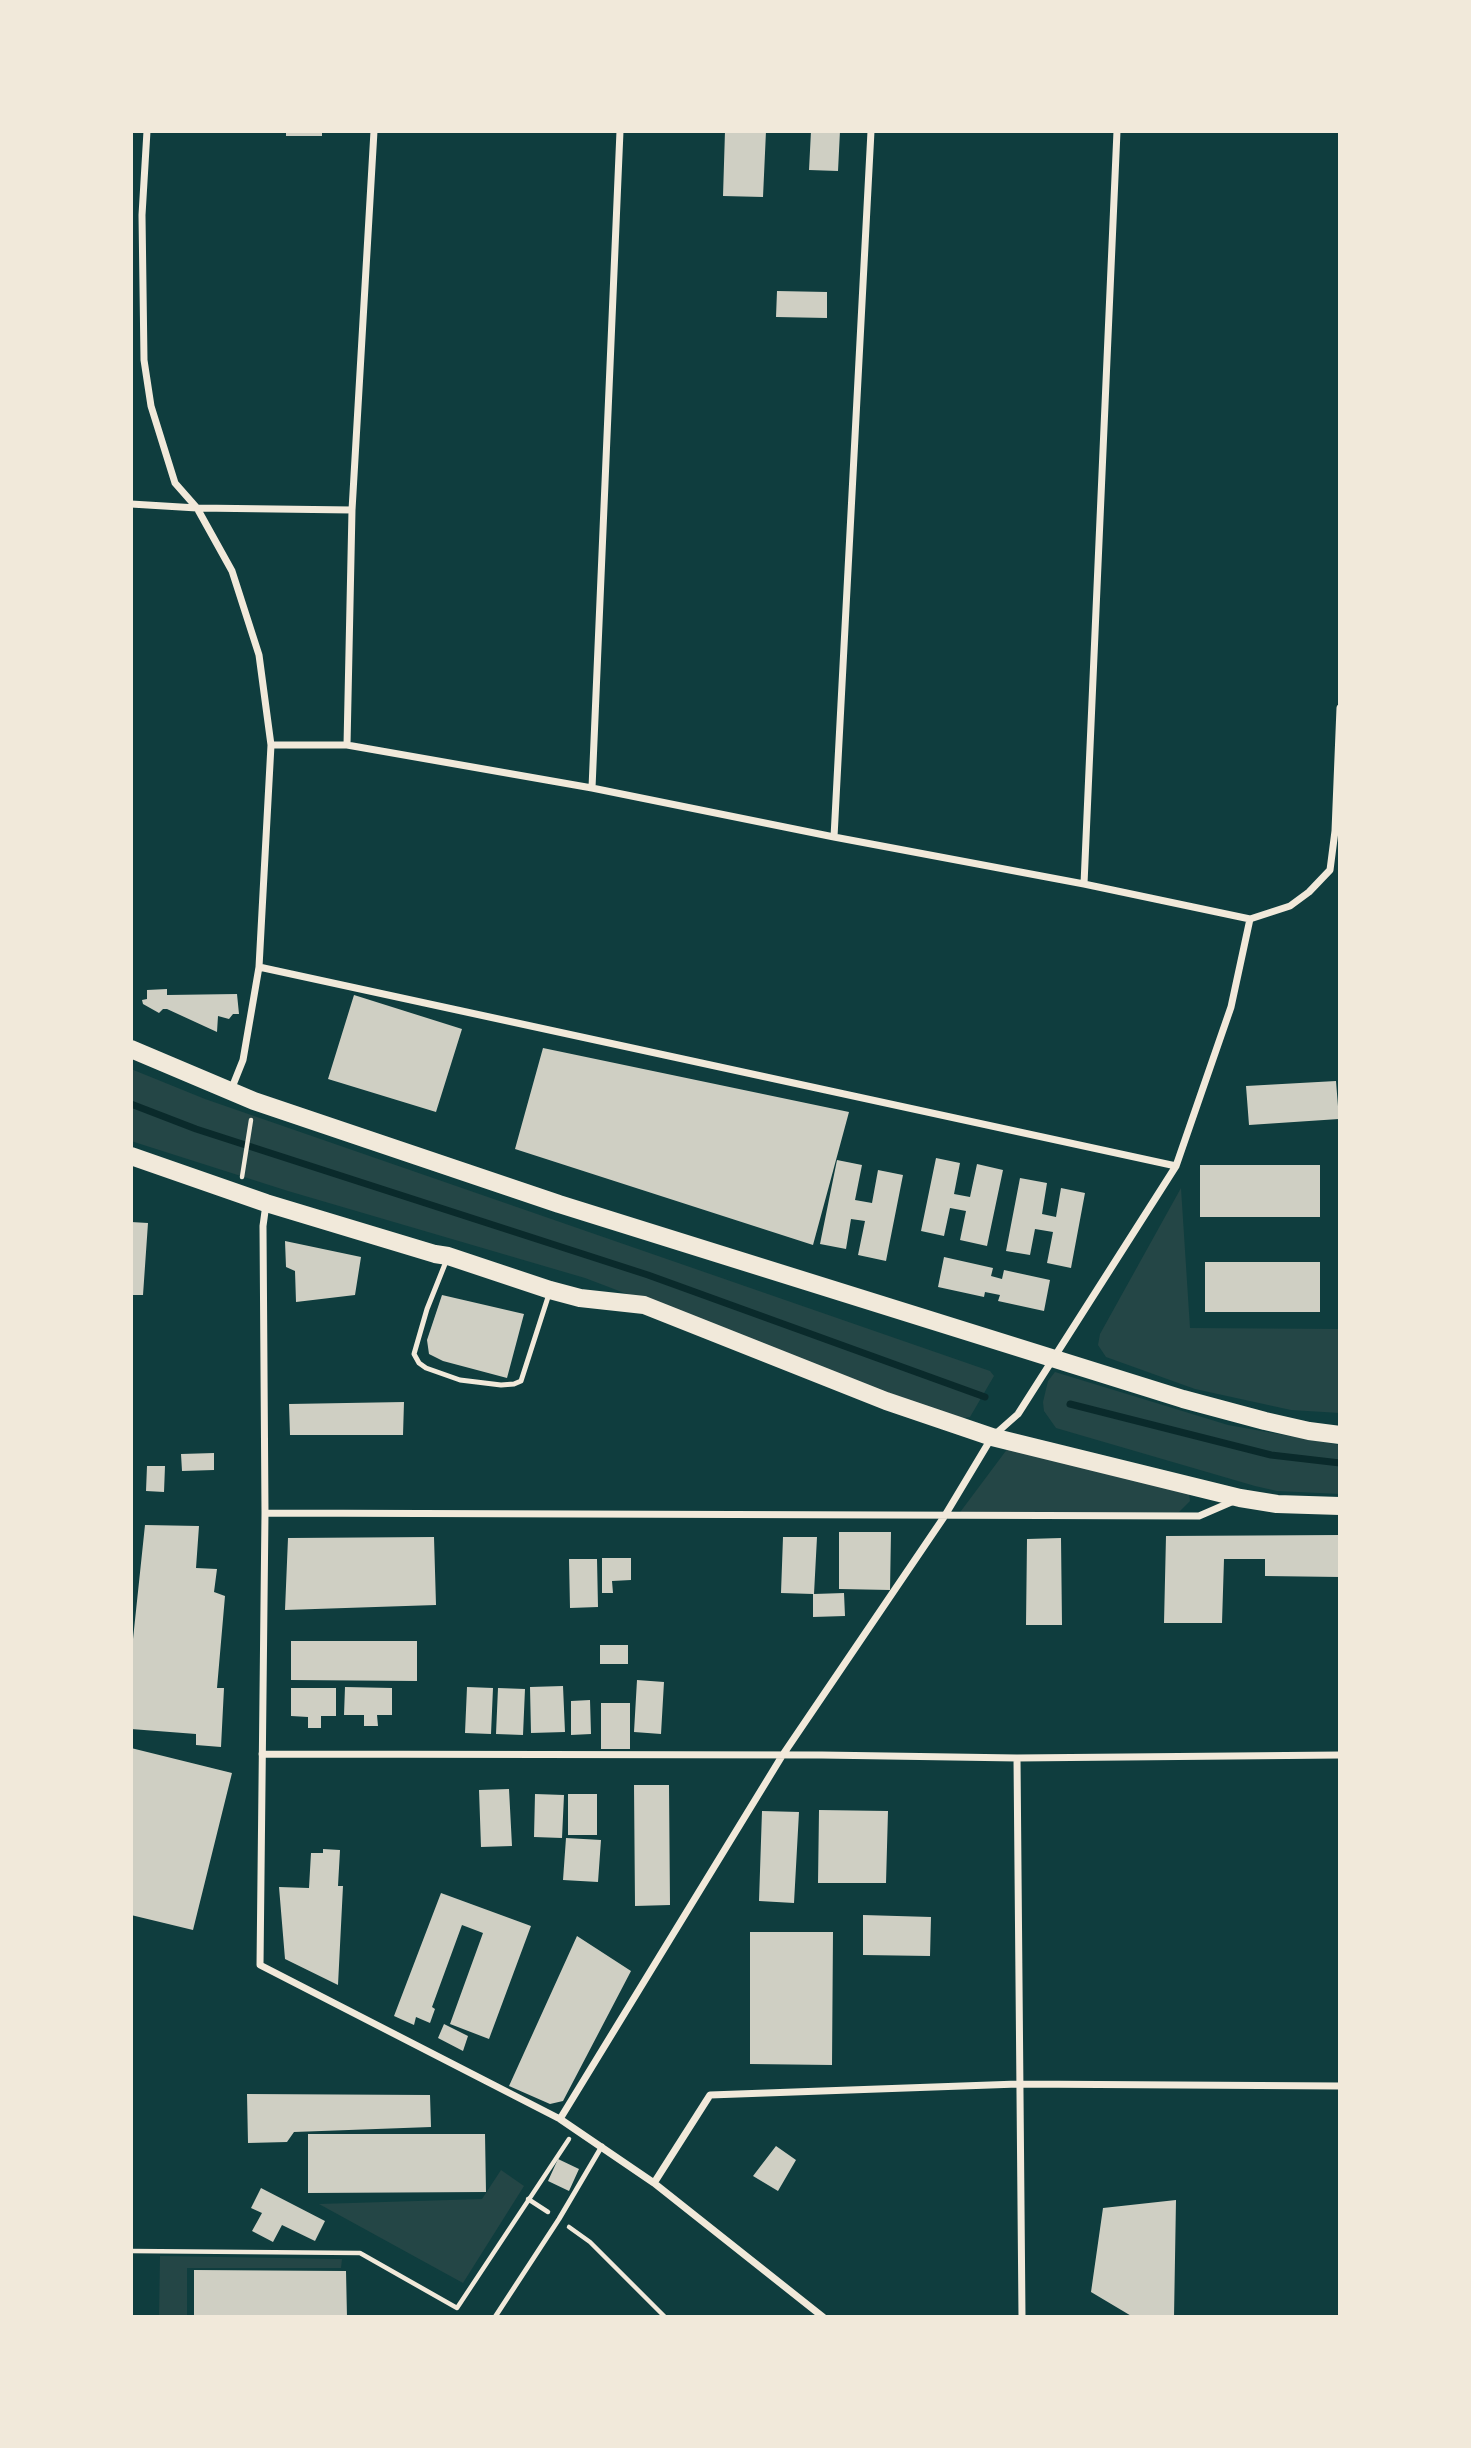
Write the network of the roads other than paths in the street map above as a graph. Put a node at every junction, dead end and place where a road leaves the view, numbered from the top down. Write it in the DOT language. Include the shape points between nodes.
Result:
graph roads {
  1 [pos="147,131"];
  2 [pos="374,131"];
  3 [pos="620,131"];
  4 [pos="871,131"];
  5 [pos="1117,131"];
  6 [pos="131,504"];
  7 [pos="197,508"];
  8 [pos="352,510"];
  9 [pos="1340,708"];
  10 [pos="271,745"];
  11 [pos="347,745"];
  12 [pos="592,788"];
  13 [pos="835,838"];
  14 [pos="1084,884"];
  15 [pos="1250,919"];
  16 [pos="259,968"];
  17 [pos="131,1049"];
  18 [pos="231,1090"];
  19 [pos="131,1156"];
  20 [pos="1176,1166"];
  21 [pos="266,1203"];
  22 [pos="448,1256"];
  23 [pos="551,1290"];
  24 [pos="1052,1359"];
  25 [pos="1340,1435"];
  26 [pos="992,1437"];
  27 [pos="1240,1498"];
  28 [pos="1340,1506"];
  29 [pos="265,1513"];
  30 [pos="944,1517"];
  31 [pos="262,1754"];
  32 [pos="1340,1755"];
  33 [pos="782,1756"];
  34 [pos="1017,1758"];
  35 [pos="1018,2084"];
  36 [pos="1340,2086"];
  37 [pos="560,2119"];
  38 [pos="602,2146"];
  39 [pos="654,2183"];
  40 [pos="495,2317"];
  41 [pos="823,2317"];
  42 [pos="1022,2317"];
  1 -- 7 [label="street" via="142,215 144,359 151,406 174,483"];
  2 -- 8 [label="street"];
  3 -- 12 [label="street"];
  4 -- 13 [label="street"];
  5 -- 14 [label="street"];
  6 -- 7 [label="street"];
  7 -- 8 [label="street"];
  7 -- 10 [label="street" via="232,571 259,655"];
  8 -- 11 [label="street"];
  9 -- 15 [label="street" via="1329,870 1290,906"];
  10 -- 11 [label="street"];
  10 -- 16 [label="street"];
  11 -- 12 [label="street"];
  12 -- 13 [label="street"];
  13 -- 14 [label="street"];
  14 -- 15 [label="street"];
  15 -- 20 [label="street" via="1231,1007"];
  16 -- 18 [label="street" via="243,1060"];
  16 -- 20 [label="street"];
  17 -- 18 [label="main road"];
  18 -- 24 [label="main road" via="572,1208"];
  19 -- 21 [label="main road"];
  20 -- 24 [label="street"];
  21 -- 22 [label="main road"];
  21 -- 29 [label="street"];
  22 -- 23 [label="main road"];
  22 -- 23 [label="lane" via="414,1354 426,1368 448,1376 501,1385 521,1381"];
  23 -- 26 [label="main road" via="644,1305 886,1401"];
  24 -- 25 [label="main road" via="1254,1418"];
  24 -- 26 [label="street" via="1018,1414"];
  26 -- 27 [label="main road"];
  26 -- 30 [label="street"];
  27 -- 28 [label="main road"];
  27 -- 30 [label="street" via="1199,1516"];
  29 -- 30 [label="street"];
  29 -- 31 [label="street"];
  30 -- 33 [label="street"];
  31 -- 33 [label="street"];
  31 -- 37 [label="street" via="260,1965"];
  32 -- 34 [label="street"];
  33 -- 34 [label="street"];
  33 -- 37 [label="street"];
  34 -- 35 [label="street"];
  35 -- 36 [label="street"];
  35 -- 39 [label="street" via="710,2095"];
  35 -- 42 [label="street"];
  37 -- 38 [label="street"];
  38 -- 39 [label="street"];
  38 -- 40 [label="lane"];
  39 -- 41 [label="street"];
}
